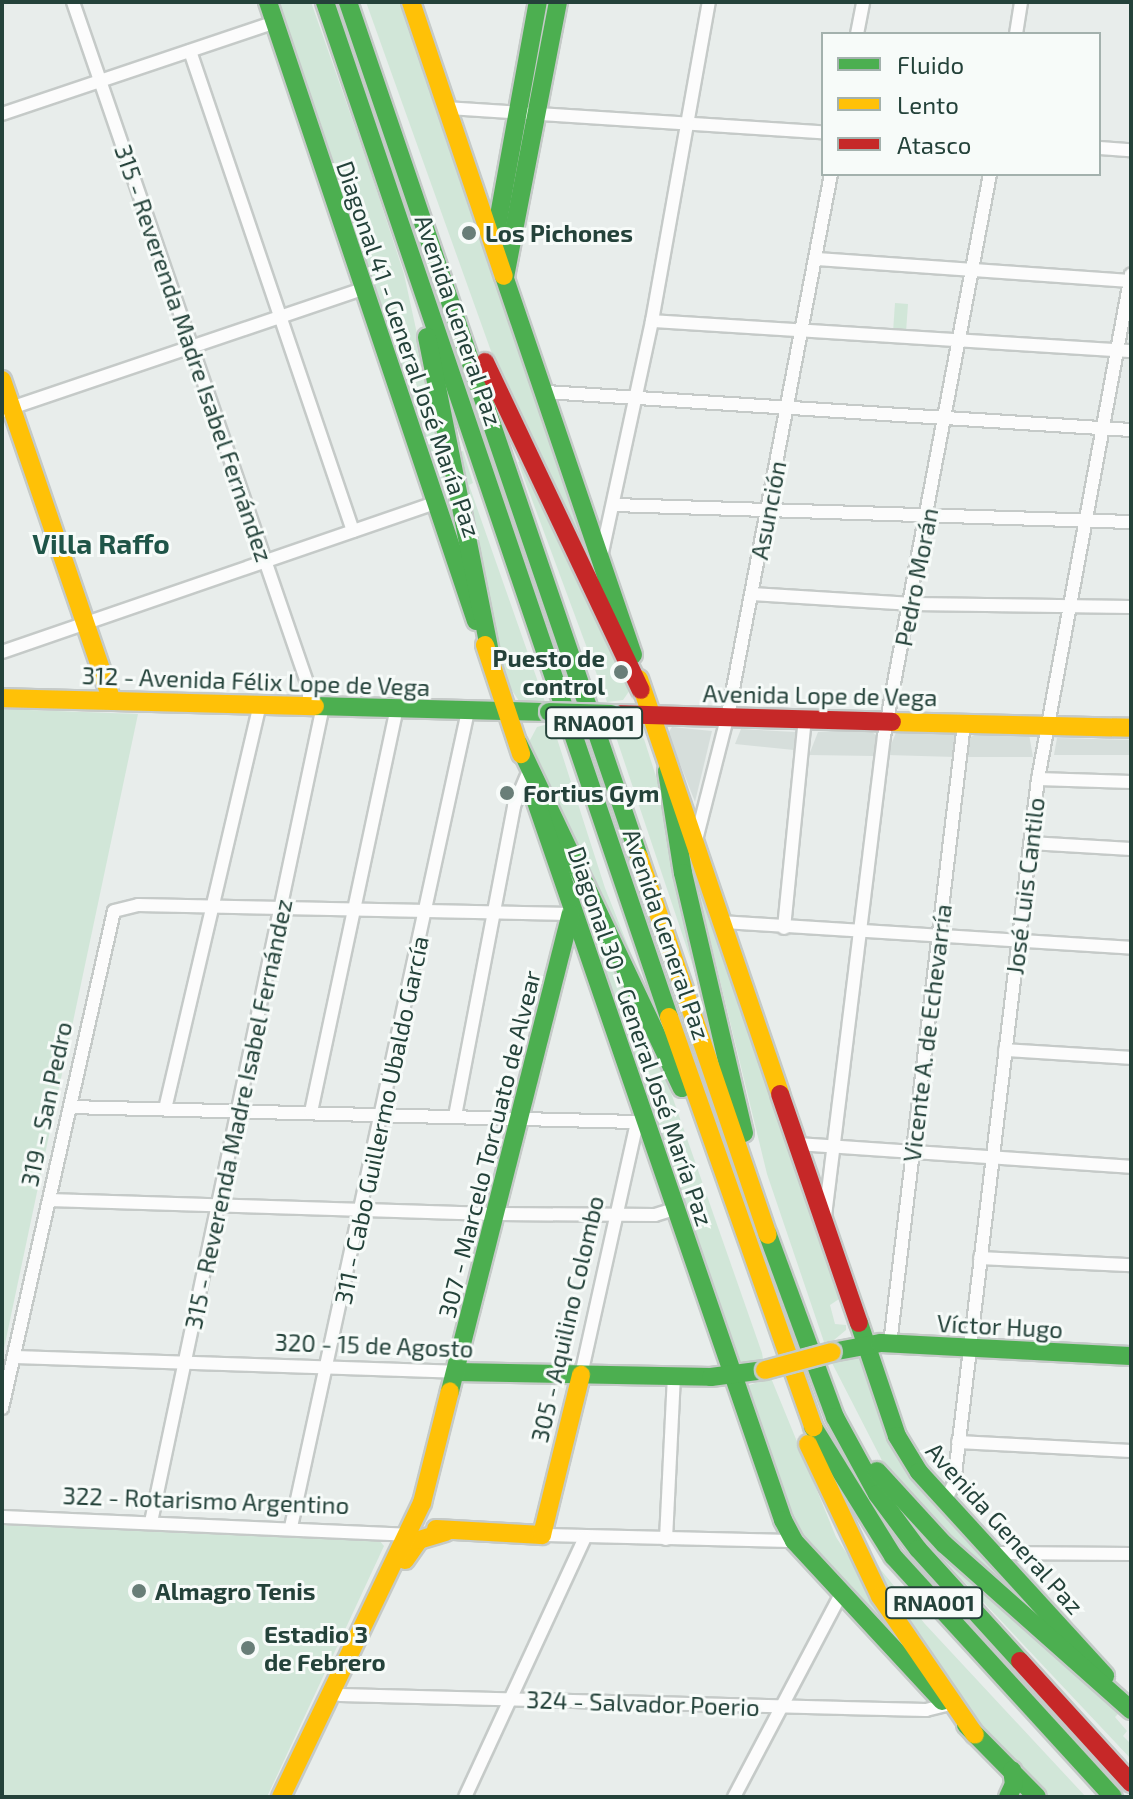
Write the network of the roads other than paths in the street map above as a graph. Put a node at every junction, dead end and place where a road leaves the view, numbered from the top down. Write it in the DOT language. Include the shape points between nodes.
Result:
graph roads {
  1 [pos="73,2"];
  2 [pos="268,2"];
  3 [pos="325,2"];
  4 [pos="348,2"];
  5 [pos="411,2"];
  6 [pos="538,2"];
  7 [pos="558,2"];
  8 [pos="709,2"];
  9 [pos="863,2"];
  10 [pos="1021,2"];
  11 [pos="275,22"];
  12 [pos="857,32"];
  13 [pos="1016,32"];
  14 [pos="190,51"];
  15 [pos="101,82"];
  16 [pos="447,108"];
  17 [pos="518,113"];
  18 [pos="2,114"];
  19 [pos="537,114"];
  20 [pos="689,123"];
  21 [pos="821,132"];
  22 [pos="1101,148"];
  23 [pos="1131,150"];
  24 [pos="831,176"];
  25 [pos="990,176"];
  26 [pos="493,246"];
  27 [pos="434,253"];
  28 [pos="816,259"];
  29 [pos="413,262"];
  30 [pos="971,274"];
  31 [pos="1131,279"];
  32 [pos="505,280"];
  33 [pos="363,289"];
  34 [pos="278,318"];
  35 [pos="652,321"];
  36 [pos="802,331"];
  37 [pos="959,343"];
  38 [pos="191,347"];
  39 [pos="1117,351"];
  40 [pos="1131,351"];
  41 [pos="2,380"];
  42 [pos="546,392"];
  43 [pos="638,397"];
  44 [pos="787,405"];
  45 [pos="7,409"];
  46 [pos="947,419"];
  47 [pos="1103,429"];
  48 [pos="1131,430"];
  49 [pos="437,502"];
  50 [pos="615,505"];
  51 [pos="769,511"];
  52 [pos="927,519"];
  53 [pos="1089,521"];
  54 [pos="1131,522"];
  55 [pos="353,531"];
  56 [pos="601,557"];
  57 [pos="265,560"];
  58 [pos="752,594"];
  59 [pos="913,604"];
  60 [pos="1073,606"];
  61 [pos="1131,607"];
  62 [pos="85,624"];
  63 [pos="2,652"];
  64 [pos="491,656"];
  65 [pos="641,690"];
  66 [pos="2,698"];
  67 [pos="112,701"];
  68 [pos="260,705"];
  69 [pos="316,706"];
  70 [pos="397,709"];
  71 [pos="468,711"];
  72 [pos="508,711"];
  73 [pos="648,715"];
  74 [pos="728,715"];
  75 [pos="805,719"];
  76 [pos="888,720"];
  77 [pos="964,723"];
  78 [pos="1047,726"];
  79 [pos="1131,728"];
  80 [pos="518,743"];
  81 [pos="667,771"];
  82 [pos="527,775"];
  83 [pos="1038,779"];
  84 [pos="1131,782"];
  85 [pos="1030,843"];
  86 [pos="695,844"];
  87 [pos="1131,849"];
  88 [pos="213,907"];
  89 [pos="281,907"];
  90 [pos="355,909"];
  91 [pos="427,911"];
  92 [pos="495,913"];
  93 [pos="571,914"];
  94 [pos="722,922"];
  95 [pos="784,928"];
  96 [pos="863,933"];
  97 [pos="939,937"];
  98 [pos="1018,942"];
  99 [pos="1131,948"];
  100 [pos="1005,1050"];
  101 [pos="1131,1058"];
  102 [pos="70,1107"];
  103 [pos="165,1109"];
  104 [pos="239,1110"];
  105 [pos="311,1112"];
  106 [pos="383,1115"];
  107 [pos="455,1116"];
  108 [pos="524,1116"];
  109 [pos="640,1120"];
  110 [pos="796,1144"];
  111 [pos="833,1148"];
  112 [pos="913,1155"];
  113 [pos="992,1159"];
  114 [pos="721,1167"];
  115 [pos="1131,1167"];
  116 [pos="753,1193"];
  117 [pos="49,1200"];
  118 [pos="217,1205"];
  119 [pos="675,1209"];
  120 [pos="363,1210"];
  121 [pos="499,1214"];
  122 [pos="616,1214"];
  123 [pos="824,1219"];
  124 [pos="980,1258"];
  125 [pos="1131,1265"];
  126 [pos="867,1343"];
  127 [pos="890,1344"];
  128 [pos="969,1349"];
  129 [pos="832,1352"];
  130 [pos="1131,1356"];
  131 [pos="14,1357"];
  132 [pos="187,1363"];
  133 [pos="326,1368"];
  134 [pos="457,1372"];
  135 [pos="581,1375"];
  136 [pos="733,1375"];
  137 [pos="674,1376"];
  138 [pos="793,1381"];
  139 [pos="2,1408"];
  140 [pos="835,1417"];
  141 [pos="958,1442"];
  142 [pos="1131,1451"];
  143 [pos="945,1501"];
  144 [pos="2,1517"];
  145 [pos="151,1522"];
  146 [pos="291,1527"];
  147 [pos="410,1529"];
  148 [pos="446,1532"];
  149 [pos="542,1535"];
  150 [pos="585,1537"];
  151 [pos="666,1539"];
  152 [pos="794,1541"];
  153 [pos="994,1553"];
  154 [pos="1131,1554"];
  155 [pos="842,1592"];
  156 [pos="340,1695"];
  157 [pos="511,1699"];
  158 [pos="946,1705"];
  159 [pos="783,1707"];
  160 [pos="1131,1707"];
  161 [pos="975,1735"];
  162 [pos="1012,1770"];
  163 [pos="1131,1783"];
  164 [pos="281,1797"];
  165 [pos="292,1797"];
  166 [pos="465,1797"];
  167 [pos="734,1797"];
  168 [pos="1008,1797"];
  169 [pos="1037,1797"];
  170 [pos="1113,1797"];
  1 -- 15 [label="street, 315 - Reverenda Madre Isabel Fernández"];
  2 -- 11 [label="main road, Diagonal 41 - General José María Paz"];
  3 -- 29 [label="main road, Avenida General Paz / RNA001"];
  4 -- 27 [label="main road, Avenida General Paz / RNA001"];
  5 -- 16 [label="main road, Avenida General Paz"];
  6 -- 17 [label="main road"];
  7 -- 19 [label="main road"];
  8 -- 20 [label="street"];
  9 -- 12 [label="street"];
  10 -- 13 [label="street"];
  11 -- 14 [label="street"];
  11 -- 33 [label="main road, Diagonal 41 - General José María Paz"];
  14 -- 15 [label="street"];
  14 -- 34 [label="street"];
  15 -- 18 [label="street"];
  15 -- 38 [label="street, 315 - Reverenda Madre Isabel Fernández"];
  16 -- 17 [label="street"];
  16 -- 26 [label="main road, Avenida General Paz"];
  17 -- 19 [label="street"];
  17 -- 26 [label="main road"];
  19 -- 20 [label="street"];
  19 -- 32 [label="main road"];
  20 -- 21 [label="street"];
  20 -- 35 [label="street"];
  22 -- 23 [label="street"];
  24 -- 28 [label="street, Asunción"];
  25 -- 30 [label="street, Pedro Morán"];
  26 -- 32 [label="main road, Avenida General Paz"];
  27 -- 65 [label="main road"];
  27 -- 116 [label="main road, Avenida General Paz / RNA001"];
  28 -- 30 [label="street"];
  28 -- 36 [label="street, Asunción"];
  29 -- 64 [label="main road"];
  29 -- 114 [label="main road, Avenida General Paz / RNA001"];
  30 -- 31 [label="street"];
  30 -- 37 [label="street, Pedro Morán"];
  31 -- 39 [label="street, José Luis Cantilo"];
  32 -- 42 [label="main road, Avenida General Paz"];
  33 -- 34 [label="street"];
  33 -- 49 [label="main road, Diagonal 41 - General José María Paz"];
  34 -- 38 [label="street"];
  34 -- 55 [label="street"];
  35 -- 36 [label="street"];
  35 -- 43 [label="street"];
  36 -- 37 [label="street"];
  36 -- 44 [label="street, Asunción"];
  37 -- 39 [label="street"];
  37 -- 46 [label="street, Pedro Morán"];
  38 -- 45 [label="street"];
  38 -- 57 [label="street, 315 - Reverenda Madre Isabel Fernández"];
  39 -- 40 [label="street"];
  39 -- 47 [label="street, José Luis Cantilo"];
  41 -- 45 [label="main road"];
  42 -- 43 [label="street"];
  42 -- 56 [label="main road, Avenida General Paz"];
  43 -- 44 [label="street"];
  43 -- 50 [label="street"];
  44 -- 46 [label="street"];
  44 -- 51 [label="street, Asunción"];
  45 -- 62 [label="main road"];
  46 -- 47 [label="street"];
  46 -- 52 [label="street, Pedro Morán"];
  47 -- 48 [label="street"];
  47 -- 53 [label="street, José Luis Cantilo"];
  49 -- 55 [label="street"];
  49 -- 64 [label="main road, Diagonal 41 - General José María Paz"];
  50 -- 51 [label="street"];
  50 -- 56 [label="street"];
  51 -- 52 [label="street"];
  51 -- 58 [label="street, Asunción"];
  52 -- 53 [label="street"];
  52 -- 59 [label="street, Pedro Morán"];
  53 -- 54 [label="street"];
  53 -- 60 [label="street, José Luis Cantilo"];
  55 -- 57 [label="street"];
  56 -- 65 [label="main road, Avenida General Paz"];
  57 -- 62 [label="street"];
  57 -- 69 [label="street, 315 - Reverenda Madre Isabel Fernández"];
  58 -- 59 [label="street"];
  58 -- 74 [label="street, Asunción"];
  59 -- 60 [label="street"];
  59 -- 76 [label="street, Pedro Morán"];
  60 -- 61 [label="street"];
  60 -- 78 [label="street, José Luis Cantilo"];
  62 -- 63 [label="street"];
  62 -- 67 [label="main road"];
  64 -- 72 [label="main road, Diagonal 41 - General José María Paz"];
  65 -- 73 [label="main road, Avenida General Paz"];
  66 -- 67 [label="main road, 312 - Avenida Félix Lope de Vega"];
  67 -- 68 [label="main road, 312 - Avenida Félix Lope de Vega"];
  68 -- 69 [label="main road, 312 - Avenida Félix Lope de Vega"];
  68 -- 88 [label="street"];
  69 -- 70 [label="main road, 312 - Avenida Félix Lope de Vega"];
  69 -- 89 [label="street, 315 - Reverenda Madre Isabel Fernández"];
  70 -- 71 [label="main road, 312 - Avenida Félix Lope de Vega"];
  70 -- 90 [label="street"];
  71 -- 72 [label="main road, 312 - Avenida Félix Lope de Vega"];
  71 -- 91 [label="street, 311 - Cabo Guillermo Ubaldo García"];
  72 -- 73 [label="main road, Avenida Lope de Vega, bridge"];
  72 -- 80 [label="main road, Diagonal 30 - General José María Paz"];
  73 -- 74 [label="main road, Avenida Lope de Vega"];
  73 -- 81 [label="main road, Avenida General Paz"];
  74 -- 75 [label="main road, Avenida Lope de Vega"];
  74 -- 86 [label="street, Asunción"];
  75 -- 76 [label="main road, Avenida Lope de Vega"];
  75 -- 95 [label="street"];
  76 -- 77 [label="main road, Avenida Lope de Vega"];
  76 -- 96 [label="street, Pedro Morán"];
  77 -- 78 [label="main road, Avenida Lope de Vega"];
  77 -- 97 [label="street, Vicente A. de Echevarría"];
  78 -- 79 [label="main road, Avenida Lope de Vega"];
  78 -- 83 [label="street, José Luis Cantilo"];
  80 -- 82 [label="main road, Diagonal 30 - General José María Paz"];
  80 -- 114 [label="main road"];
  81 -- 86 [label="main road, Avenida General Paz"];
  81 -- 116 [label="main road" via="683,873 737,1091"];
  82 -- 92 [label="street" via="514,806"];
  82 -- 93 [label="main road, Diagonal 30 - General José María Paz"];
  83 -- 84 [label="street"];
  83 -- 85 [label="street, José Luis Cantilo"];
  85 -- 87 [label="street"];
  85 -- 98 [label="street, José Luis Cantilo"];
  86 -- 94 [label="main road, Avenida General Paz"];
  88 -- 89 [label="street"];
  88 -- 102 [label="street, 319 - San Pedro" via="119,907 110,918"];
  88 -- 103 [label="street"];
  89 -- 90 [label="street"];
  89 -- 104 [label="street, 315 - Reverenda Madre Isabel Fernández"];
  90 -- 91 [label="street"];
  90 -- 105 [label="street"];
  91 -- 92 [label="street"];
  91 -- 106 [label="street, 311 - Cabo Guillermo Ubaldo García"];
  92 -- 93 [label="street"];
  92 -- 107 [label="street"];
  93 -- 108 [label="main road, 307 - Marcelo Torcuato de Alvear"];
  93 -- 109 [label="main road, Diagonal 30 - General José María Paz"];
  94 -- 95 [label="street"];
  94 -- 110 [label="main road, Avenida General Paz"];
  95 -- 96 [label="street"];
  96 -- 97 [label="street"];
  96 -- 111 [label="street, Pedro Morán"];
  97 -- 98 [label="street"];
  97 -- 112 [label="street, Vicente A. de Echevarría"];
  98 -- 99 [label="street"];
  98 -- 100 [label="street, José Luis Cantilo"];
  100 -- 101 [label="street"];
  100 -- 113 [label="street, José Luis Cantilo"];
  102 -- 103 [label="street"];
  102 -- 117 [label="street, 319 - San Pedro"];
  103 -- 104 [label="street"];
  104 -- 105 [label="street"];
  104 -- 118 [label="street, 315 - Reverenda Madre Isabel Fernández"];
  105 -- 106 [label="street"];
  106 -- 107 [label="street"];
  106 -- 120 [label="street, 311 - Cabo Guillermo Ubaldo García"];
  107 -- 108 [label="street"];
  108 -- 109 [label="street"];
  108 -- 121 [label="main road, 307 - Marcelo Torcuato de Alvear"];
  109 -- 119 [label="main road, Diagonal 30 - General José María Paz"];
  109 -- 122 [label="street, 305 - Aquilino Colombo"];
  110 -- 111 [label="street"];
  110 -- 123 [label="main road, Avenida General Paz"];
  111 -- 112 [label="street"];
  111 -- 123 [label="street, Pedro Morán"];
  112 -- 113 [label="street"];
  112 -- 127 [label="street, Vicente A. de Echevarría"];
  113 -- 115 [label="street"];
  113 -- 124 [label="street, José Luis Cantilo"];
  114 -- 138 [label="main road, Avenida General Paz / RNA001"];
  116 -- 140 [label="main road, Avenida General Paz / RNA001"];
  117 -- 118 [label="street"];
  117 -- 131 [label="street, 319 - San Pedro"];
  118 -- 120 [label="street"];
  118 -- 132 [label="street, 315 - Reverenda Madre Isabel Fernández"];
  119 -- 122 [label="street" via="655,1215"];
  119 -- 136 [label="main road, Diagonal 30 - General José María Paz"];
  120 -- 121 [label="street"];
  120 -- 133 [label="street, 311 - Cabo Guillermo Ubaldo García"];
  121 -- 122 [label="street"];
  121 -- 134 [label="main road, 307 - Marcelo Torcuato de Alvear"];
  122 -- 135 [label="street, 305 - Aquilino Colombo"];
  123 -- 126 [label="main road, Avenida General Paz"];
  124 -- 125 [label="street"];
  124 -- 128 [label="street, José Luis Cantilo"];
  126 -- 127 [label="main road, Víctor Hugo"];
  126 -- 129 [label="main road, Víctor Hugo"];
  126 -- 143 [label="main road, Avenida General Paz" via="903,1448"];
  127 -- 128 [label="main road, Víctor Hugo"];
  128 -- 130 [label="main road, Víctor Hugo"];
  128 -- 141 [label="street, José Luis Cantilo"];
  129 -- 136 [label="main road, 320 - 15 de Agosto, bridge"];
  131 -- 132 [label="street, 320 - 15 de Agosto"];
  131 -- 139 [label="street, 319 - San Pedro"];
  132 -- 133 [label="street, 320 - 15 de Agosto"];
  132 -- 145 [label="street, 315 - Reverenda Madre Isabel Fernández"];
  133 -- 134 [label="street, 320 - 15 de Agosto"];
  133 -- 146 [label="street, 311 - Cabo Guillermo Ubaldo García"];
  134 -- 135 [label="main road, 320 - 15 de Agosto"];
  134 -- 147 [label="main road, 307 - Marcelo Torcuato de Alvear"];
  135 -- 137 [label="main road, 320 - 15 de Agosto"];
  135 -- 149 [label="main road, 305 - Aquilino Colombo"];
  136 -- 137 [label="main road, 320 - 15 de Agosto"];
  136 -- 152 [label="main road, Diagonal 30 - General José María Paz"];
  137 -- 151 [label="street"];
  138 -- 161 [label="main road" via="809,1445 852,1545 880,1596"];
  138 -- 170 [label="main road, Avenida General Paz / RNA001" via="841,1479 893,1556"];
  140 -- 160 [label="main road" via="944,1544"];
  140 -- 163 [label="main road, Avenida General Paz / RNA001" via="877,1494 918,1549"];
  141 -- 142 [label="street"];
  141 -- 143 [label="street, José Luis Cantilo" via="954,1483"];
  143 -- 153 [label="main road, Avenida General Paz"];
  144 -- 145 [label="street, 322 - Rotarismo Argentino"];
  145 -- 146 [label="street, 322 - Rotarismo Argentino"];
  146 -- 147 [label="street, 322 - Rotarismo Argentino"];
  147 -- 148 [label="main road, 322 - Rotarismo Argentino"];
  147 -- 164 [label="main road, 307 - Marcelo Torcuato de Alvear"];
  148 -- 149 [label="main road, 322 - Rotarismo Argentino"];
  148 -- 156 [label="main road" via="419,1540 410,1550"];
  149 -- 150 [label="street, 322 - Rotarismo Argentino"];
  150 -- 151 [label="street, 322 - Rotarismo Argentino"];
  150 -- 157 [label="street"];
  151 -- 152 [label="street, 322 - Rotarismo Argentino"];
  152 -- 155 [label="main road"];
  153 -- 154 [label="street"];
  153 -- 160 [label="main road, Avenida General Paz"];
  155 -- 158 [label="main road"];
  155 -- 159 [label="street"];
  156 -- 157 [label="street, 324 - Salvador Poerio"];
  156 -- 165 [label="main road"];
  157 -- 159 [label="street, 324 - Salvador Poerio"];
  157 -- 166 [label="street"];
  158 -- 159 [label="street, 324 - Salvador Poerio" via="926,1710"];
  158 -- 161 [label="main road"];
  159 -- 167 [label="street"];
  161 -- 162 [label="main road"];
  162 -- 168 [label="main road" via="1014,1784"];
  162 -- 169 [label="main road"];
}
